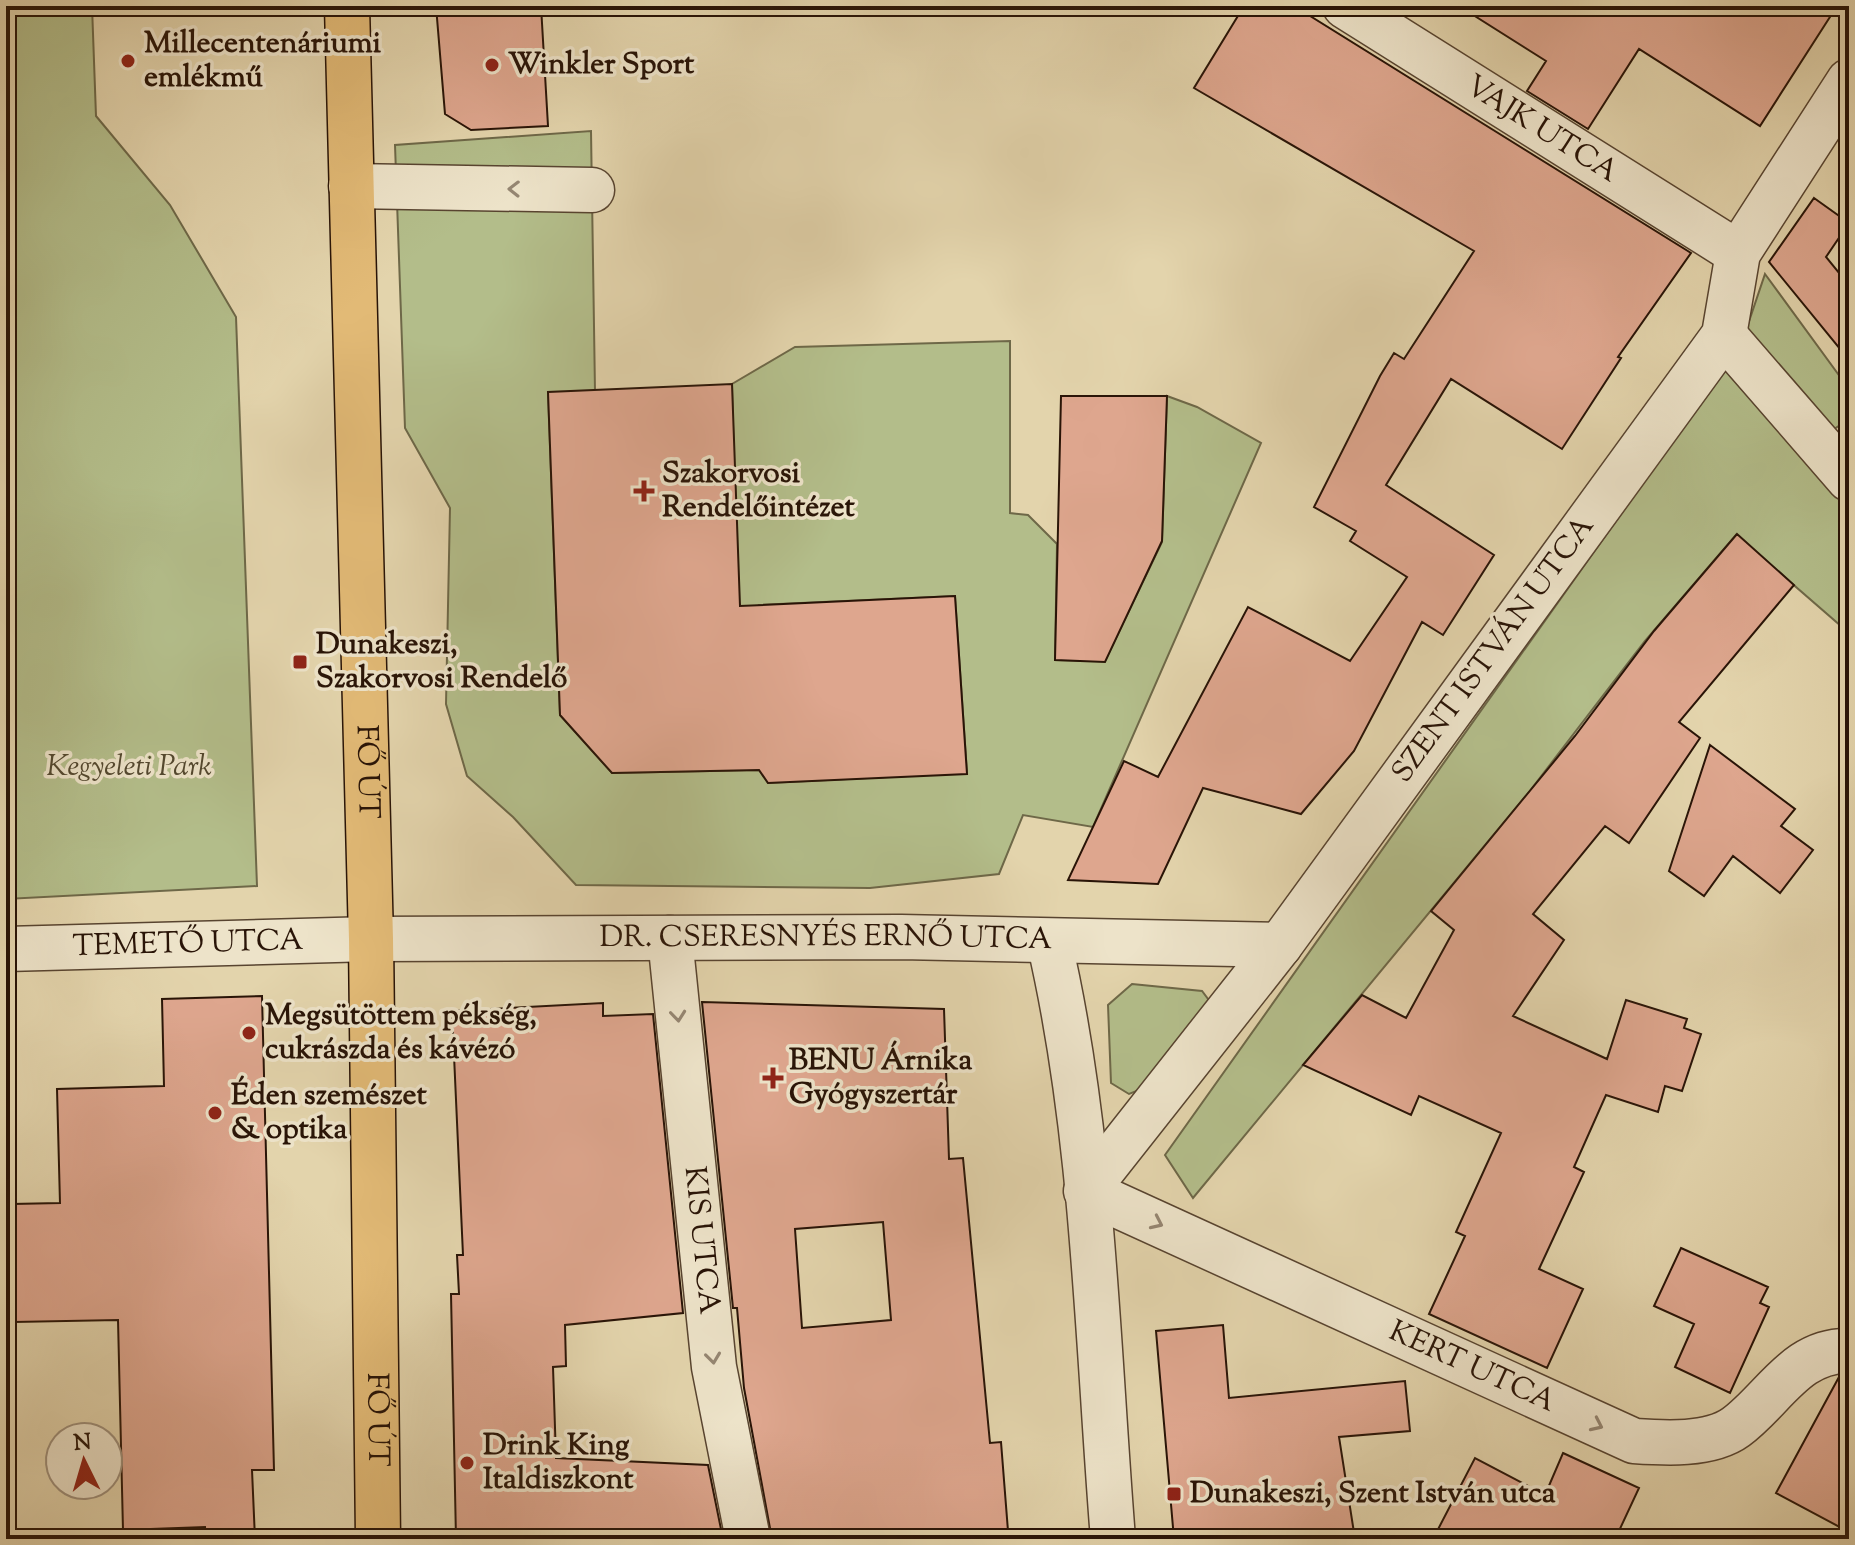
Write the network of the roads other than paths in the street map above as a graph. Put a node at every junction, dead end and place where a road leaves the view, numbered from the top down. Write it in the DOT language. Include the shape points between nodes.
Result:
graph roads {
  1 [pos="347,6"];
  2 [pos="1345,6"];
  3 [pos="1849,81"];
  4 [pos="351,186"];
  5 [pos="592,190"];
  6 [pos="1738,253"];
  7 [pos="1724,335"];
  8 [pos="1849,479"];
  9 [pos="670,938"];
  10 [pos="371,939"];
  11 [pos="1049,941"];
  12 [pos="1280,945"];
  13 [pos="6,949"];
  14 [pos="1086,1191"];
  15 [pos="1849,1351"];
  16 [pos="378,1539"];
  17 [pos="748,1539"];
  18 [pos="1113,1539"];
  1 -- 4 [label="main road, FŐ ÚT"];
  2 -- 6 [label="street, VAJK UTCA"];
  3 -- 6 [label="street, SZENT ISTVÁN UTCA"];
  5 -- 4 [label="street, one-way"];
  4 -- 10 [label="main road, FŐ ÚT"];
  6 -- 7 [label="street, SZENT ISTVÁN UTCA"];
  7 -- 8 [label="street"];
  7 -- 12 [label="street, SZENT ISTVÁN UTCA"];
  9 -- 10 [label="street, DR. CSERESNYÉS ERNŐ UTCA"];
  9 -- 11 [label="street, DR. CSERESNYÉS ERNŐ UTCA"];
  9 -- 17 [label="street, KIS UTCA, one-way" via="714,1367"];
  10 -- 13 [label="street, TEMETŐ UTCA"];
  10 -- 16 [label="main road, FŐ ÚT"];
  11 -- 12 [label="street, DR. CSERESNYÉS ERNŐ UTCA"];
  11 -- 14 [label="street" via="1065,1010"];
  12 -- 14 [label="street, SZENT ISTVÁN UTCA"];
  14 -- 15 [label="street, KERT UTCA, one-way" via="1634,1441 1685,1443 1734,1429 1800,1364 1832,1350"];
  14 -- 18 [label="street"];
}
